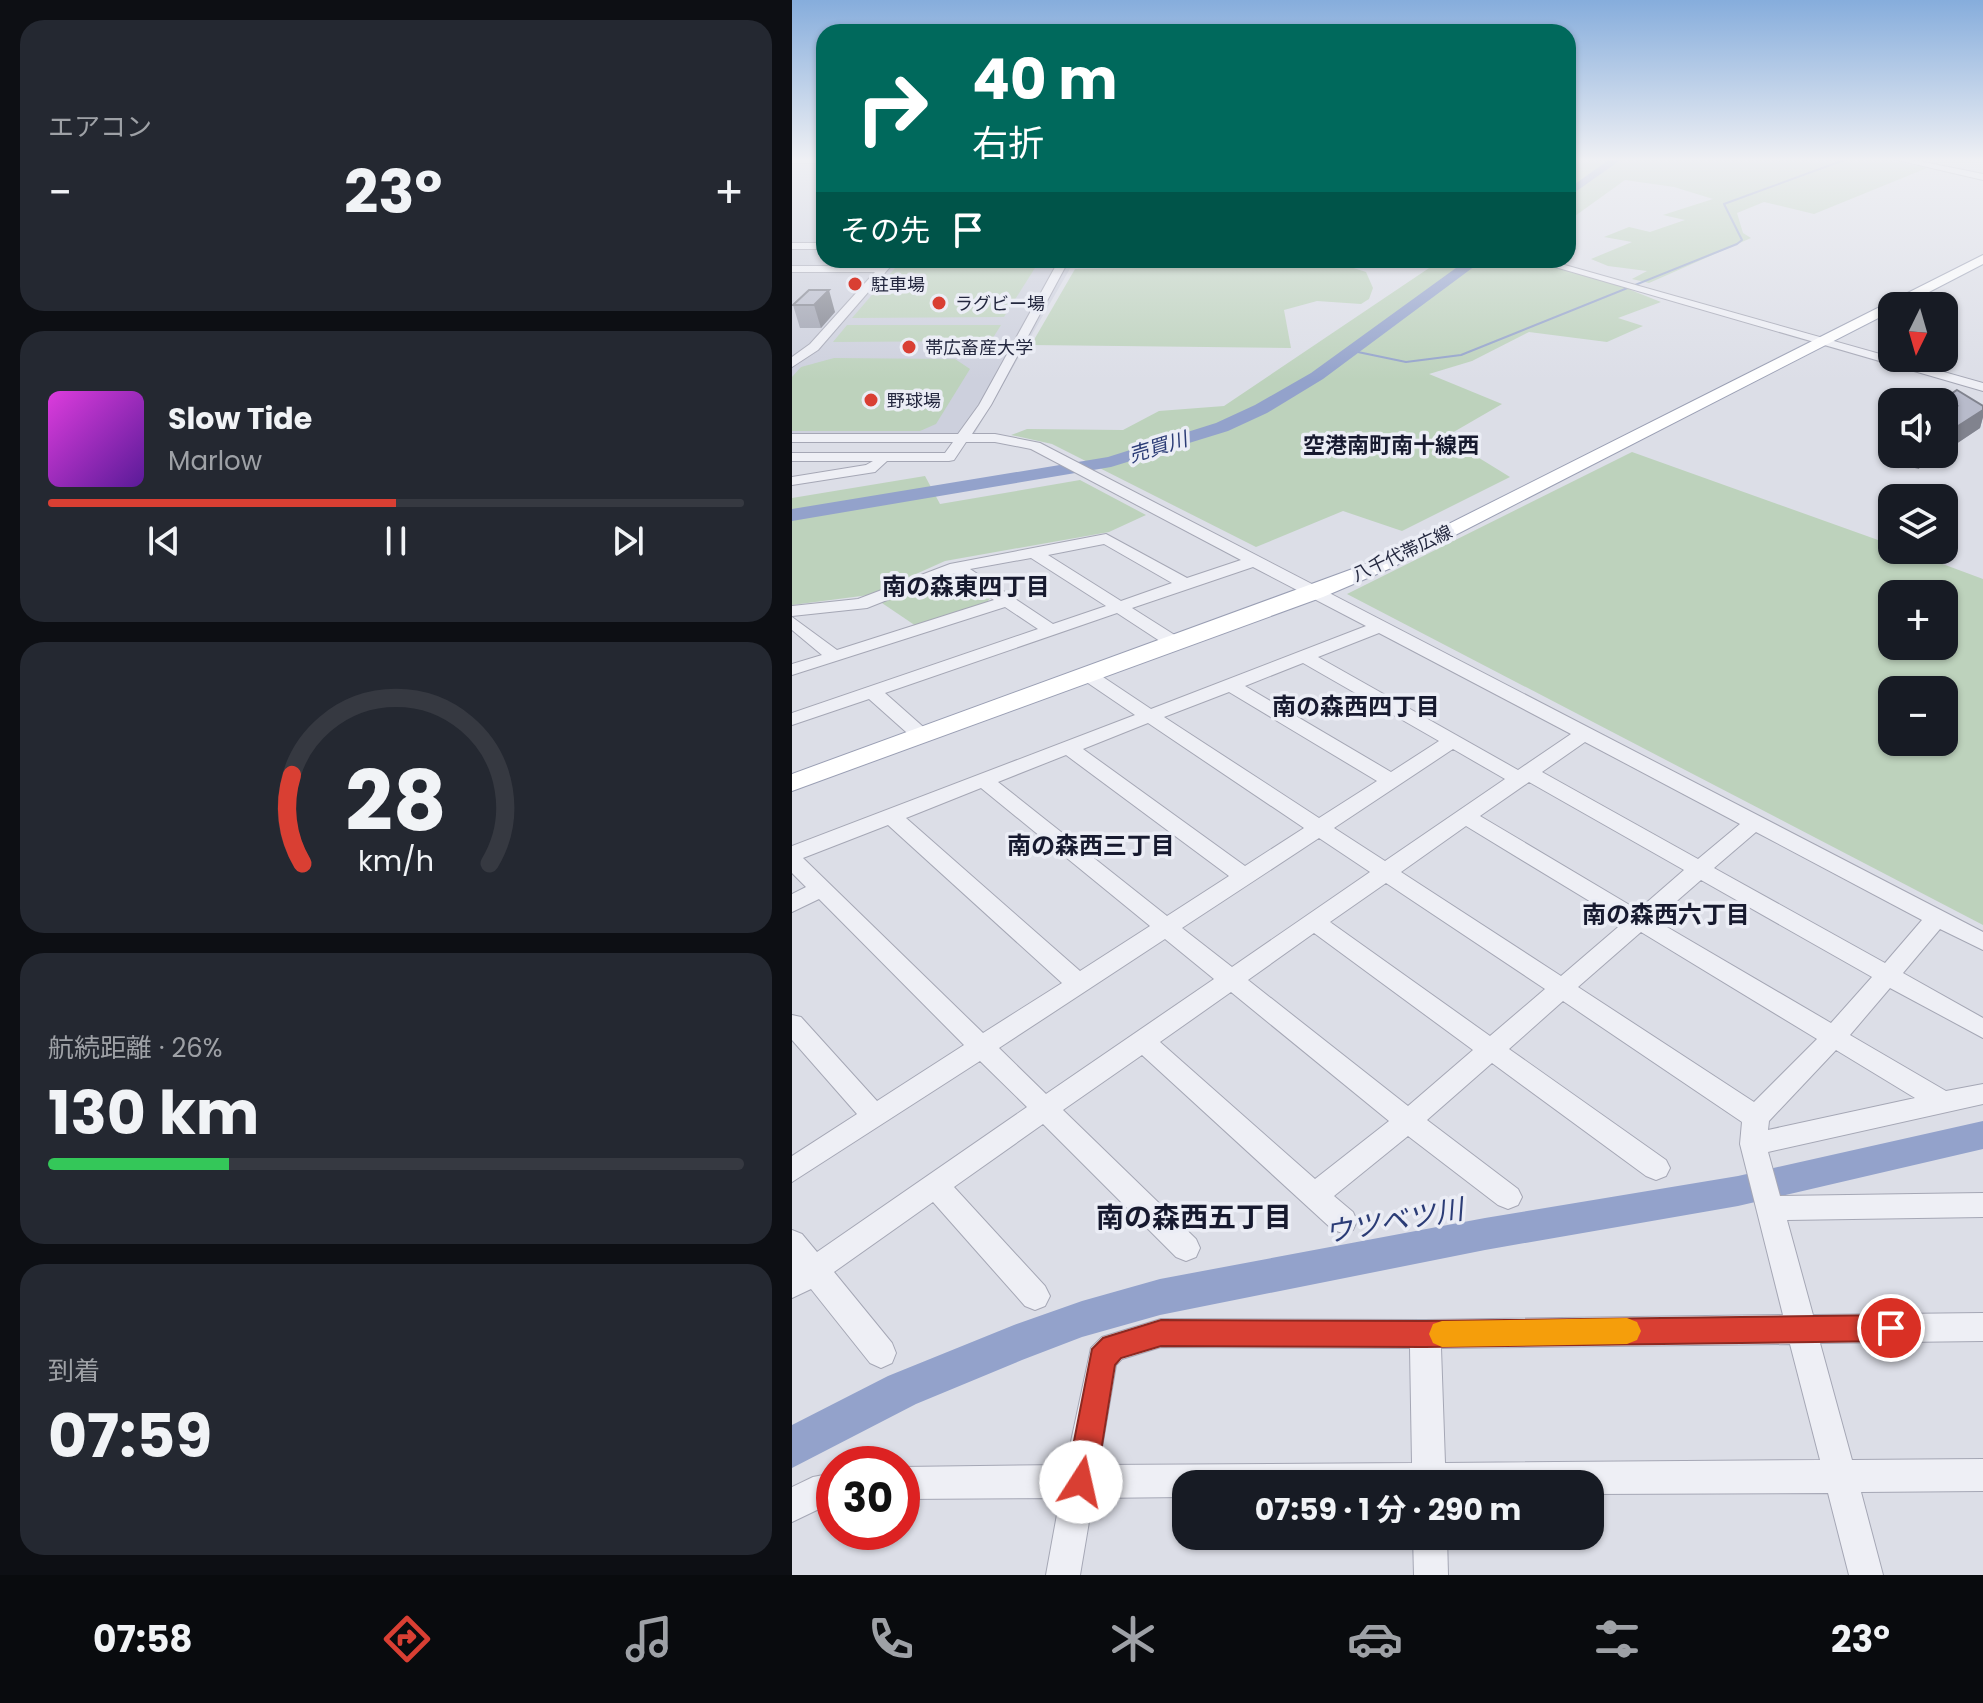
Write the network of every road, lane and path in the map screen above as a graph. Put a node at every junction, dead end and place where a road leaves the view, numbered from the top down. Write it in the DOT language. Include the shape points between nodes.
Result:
graph roads {
  1 [pos="792,246"];
  2 [pos="816,246"];
  3 [pos="1983,259"];
  4 [pos="816,268"];
  5 [pos="884,268"];
  6 [pos="1060,268"];
  7 [pos="1564,268"];
  8 [pos="792,269"];
  9 [pos="1821,341"];
  10 [pos="792,363"];
  11 [pos="1983,387"];
  12 [pos="962,437"];
  13 [pos="792,438"];
  14 [pos="792,457"];
  15 [pos="887,457"];
  16 [pos="792,481"];
  17 [pos="1033,552"];
  18 [pos="1254,561"];
  19 [pos="956,567"];
  20 [pos="1185,584"];
  21 [pos="1315,592"];
  22 [pos="1004,602"];
  23 [pos="1119,606"];
  24 [pos="792,611"];
  25 [pos="792,622"];
  26 [pos="1380,627"];
  27 [pos="1050,630"];
  28 [pos="1175,643"];
  29 [pos="834,656"];
  30 [pos="1303,656"];
  31 [pos="792,670"];
  32 [pos="1088,675"];
  33 [pos="1231,685"];
  34 [pos="871,691"];
  35 [pos="1150,715"];
  36 [pos="792,719"];
  37 [pos="1585,733"];
  38 [pos="922,736"];
  39 [pos="1451,742"];
  40 [pos="1069,748"];
  41 [pos="1524,776"];
  42 [pos="984,781"];
  43 [pos="1391,781"];
  44 [pos="792,783"];
  45 [pos="891,816"];
  46 [pos="1466,817"];
  47 [pos="1753,823"];
  48 [pos="1320,827"];
  49 [pos="792,857"];
  50 [pos="1701,869"];
  51 [pos="1386,871"];
  52 [pos="1244,876"];
  53 [pos="820,889"];
  54 [pos="792,904"];
  55 [pos="1937,918"];
  56 [pos="1314,922"];
  57 [pos="1638,922"];
  58 [pos="1166,927"];
  59 [pos="1983,942"];
  60 [pos="1887,975"];
  61 [pos="1232,980"];
  62 [pos="1078,983"];
  63 [pos="1561,987"];
  64 [pos="792,1024"];
  65 [pos="1983,1029"];
  66 [pos="1833,1038"];
  67 [pos="1143,1041"];
  68 [pos="982,1046"];
  69 [pos="1488,1049"];
  70 [pos="1983,1094"];
  71 [pos="1946,1104"];
  72 [pos="1043,1110"];
  73 [pos="874,1115"];
  74 [pos="1408,1121"];
  75 [pos="1755,1140"];
  76 [pos="1656,1168"];
  77 [pos="792,1170"];
  78 [pos="935,1185"];
  79 [pos="1316,1194"];
  80 [pos="1508,1197"];
  81 [pos="1768,1202"];
  82 [pos="1983,1205"];
  83 [pos="1343,1221"];
  84 [pos="792,1243"];
  85 [pos="1186,1248"];
  86 [pos="802,1278"];
  87 [pos="1035,1296"];
  88 [pos="1983,1327"];
  89 [pos="1799,1328"];
  90 [pos="1425,1334"];
  91 [pos="881,1353"];
  92 [pos="1429,1470"];
  93 [pos="1837,1474"];
  94 [pos="1983,1475"];
  95 [pos="1604,1479"];
  96 [pos="1081,1482"];
  97 [pos="1172,1482"];
  98 [pos="920,1483"];
  99 [pos="816,1493"];
  100 [pos="792,1505"];
  101 [pos="1430,1550"];
  102 [pos="1063,1575"];
  103 [pos="1431,1575"];
  104 [pos="1866,1575"];
  1 -- 2 [label="street"];
  3 -- 9 [label="main road, 八千代帯広線"];
  4 -- 8 [label="street"];
  5 -- 10 [label="street" via="807,355"];
  6 -- 12 [label="street"];
  7 -- 9 [label="street"];
  9 -- 11 [label="street"];
  9 -- 21 [label="main road, 八千代帯広線" via="1407,553"];
  12 -- 13 [label="street"];
  12 -- 15 [label="street" via="949,457"];
  12 -- 18 [label="street" via="1020,442 1065,460"];
  14 -- 15 [label="street"];
  15 -- 16 [label="street" via="870,469"];
  17 -- 19 [label="street"];
  17 -- 20 [label="street" via="1106,539"];
  17 -- 23 [label="street"];
  18 -- 20 [label="street"];
  18 -- 21 [label="street"];
  19 -- 22 [label="street"];
  19 -- 24 [label="street" via="861,604"];
  20 -- 23 [label="street"];
  21 -- 26 [label="street"];
  21 -- 28 [label="main road, 八千代帯広線"];
  22 -- 27 [label="street"];
  22 -- 29 [label="street"];
  23 -- 27 [label="street"];
  23 -- 28 [label="street"];
  25 -- 29 [label="street"];
  26 -- 30 [label="street"];
  26 -- 37 [label="street"];
  27 -- 34 [label="street"];
  28 -- 32 [label="main road, 八千代帯広線"];
  29 -- 31 [label="street"];
  30 -- 33 [label="street"];
  30 -- 39 [label="street"];
  32 -- 35 [label="street"];
  32 -- 38 [label="main road, 八千代帯広線"];
  33 -- 35 [label="street"];
  33 -- 43 [label="street"];
  34 -- 36 [label="street"];
  34 -- 38 [label="street"];
  35 -- 40 [label="street"];
  35 -- 48 [label="street"];
  37 -- 41 [label="street"];
  37 -- 47 [label="street"];
  38 -- 44 [label="main road, 八千代帯広線"];
  39 -- 41 [label="street"];
  39 -- 43 [label="street"];
  40 -- 42 [label="street"];
  40 -- 52 [label="street"];
  41 -- 46 [label="street"];
  41 -- 50 [label="street"];
  42 -- 45 [label="street"];
  42 -- 58 [label="street"];
  43 -- 48 [label="street"];
  45 -- 49 [label="street"];
  45 -- 62 [label="street"];
  46 -- 51 [label="street"];
  46 -- 57 [label="street"];
  47 -- 50 [label="street"];
  47 -- 55 [label="street"];
  48 -- 51 [label="street"];
  48 -- 52 [label="street"];
  49 -- 53 [label="street"];
  50 -- 57 [label="street"];
  50 -- 60 [label="street"];
  51 -- 56 [label="street"];
  51 -- 63 [label="street"];
  52 -- 58 [label="street"];
  53 -- 54 [label="street"];
  53 -- 68 [label="street"];
  55 -- 59 [label="street"];
  55 -- 60 [label="street"];
  56 -- 61 [label="street"];
  56 -- 69 [label="street"];
  57 -- 63 [label="street"];
  57 -- 66 [label="street"];
  58 -- 61 [label="street"];
  58 -- 62 [label="street"];
  60 -- 65 [label="street"];
  60 -- 66 [label="street"];
  61 -- 67 [label="street"];
  61 -- 74 [label="street"];
  62 -- 68 [label="street"];
  63 -- 69 [label="street"];
  63 -- 75 [label="street"];
  64 -- 73 [label="street"];
  66 -- 71 [label="street"];
  66 -- 75 [label="street"];
  67 -- 72 [label="street"];
  67 -- 79 [label="street"];
  68 -- 72 [label="street"];
  68 -- 73 [label="street"];
  69 -- 74 [label="street"];
  69 -- 76 [label="street"];
  70 -- 71 [label="street"];
  71 -- 75 [label="street"];
  72 -- 78 [label="street"];
  72 -- 85 [label="street"];
  73 -- 77 [label="street"];
  74 -- 79 [label="street"];
  74 -- 80 [label="street"];
  75 -- 81 [label="street"];
  78 -- 86 [label="street"];
  78 -- 87 [label="street"];
  79 -- 83 [label="street"];
  81 -- 82 [label="street"];
  81 -- 89 [label="street"];
  84 -- 86 [label="street"];
  86 -- 91 [label="street"];
  88 -- 89 [label="street"];
  89 -- 90 [label="street"];
  89 -- 93 [label="street"];
  90 -- 92 [label="street"];
  90 -- 96 [label="street" via="1161,1333 1113,1347 1102,1358"];
  93 -- 94 [label="street"];
  93 -- 95 [label="street"];
  93 -- 104 [label="street"];
  96 -- 97 [label="street"];
  96 -- 98 [label="street"];
  96 -- 102 [label="street"];
  99 -- 100 [label="street"];
  101 -- 103 [label="street"];
}
